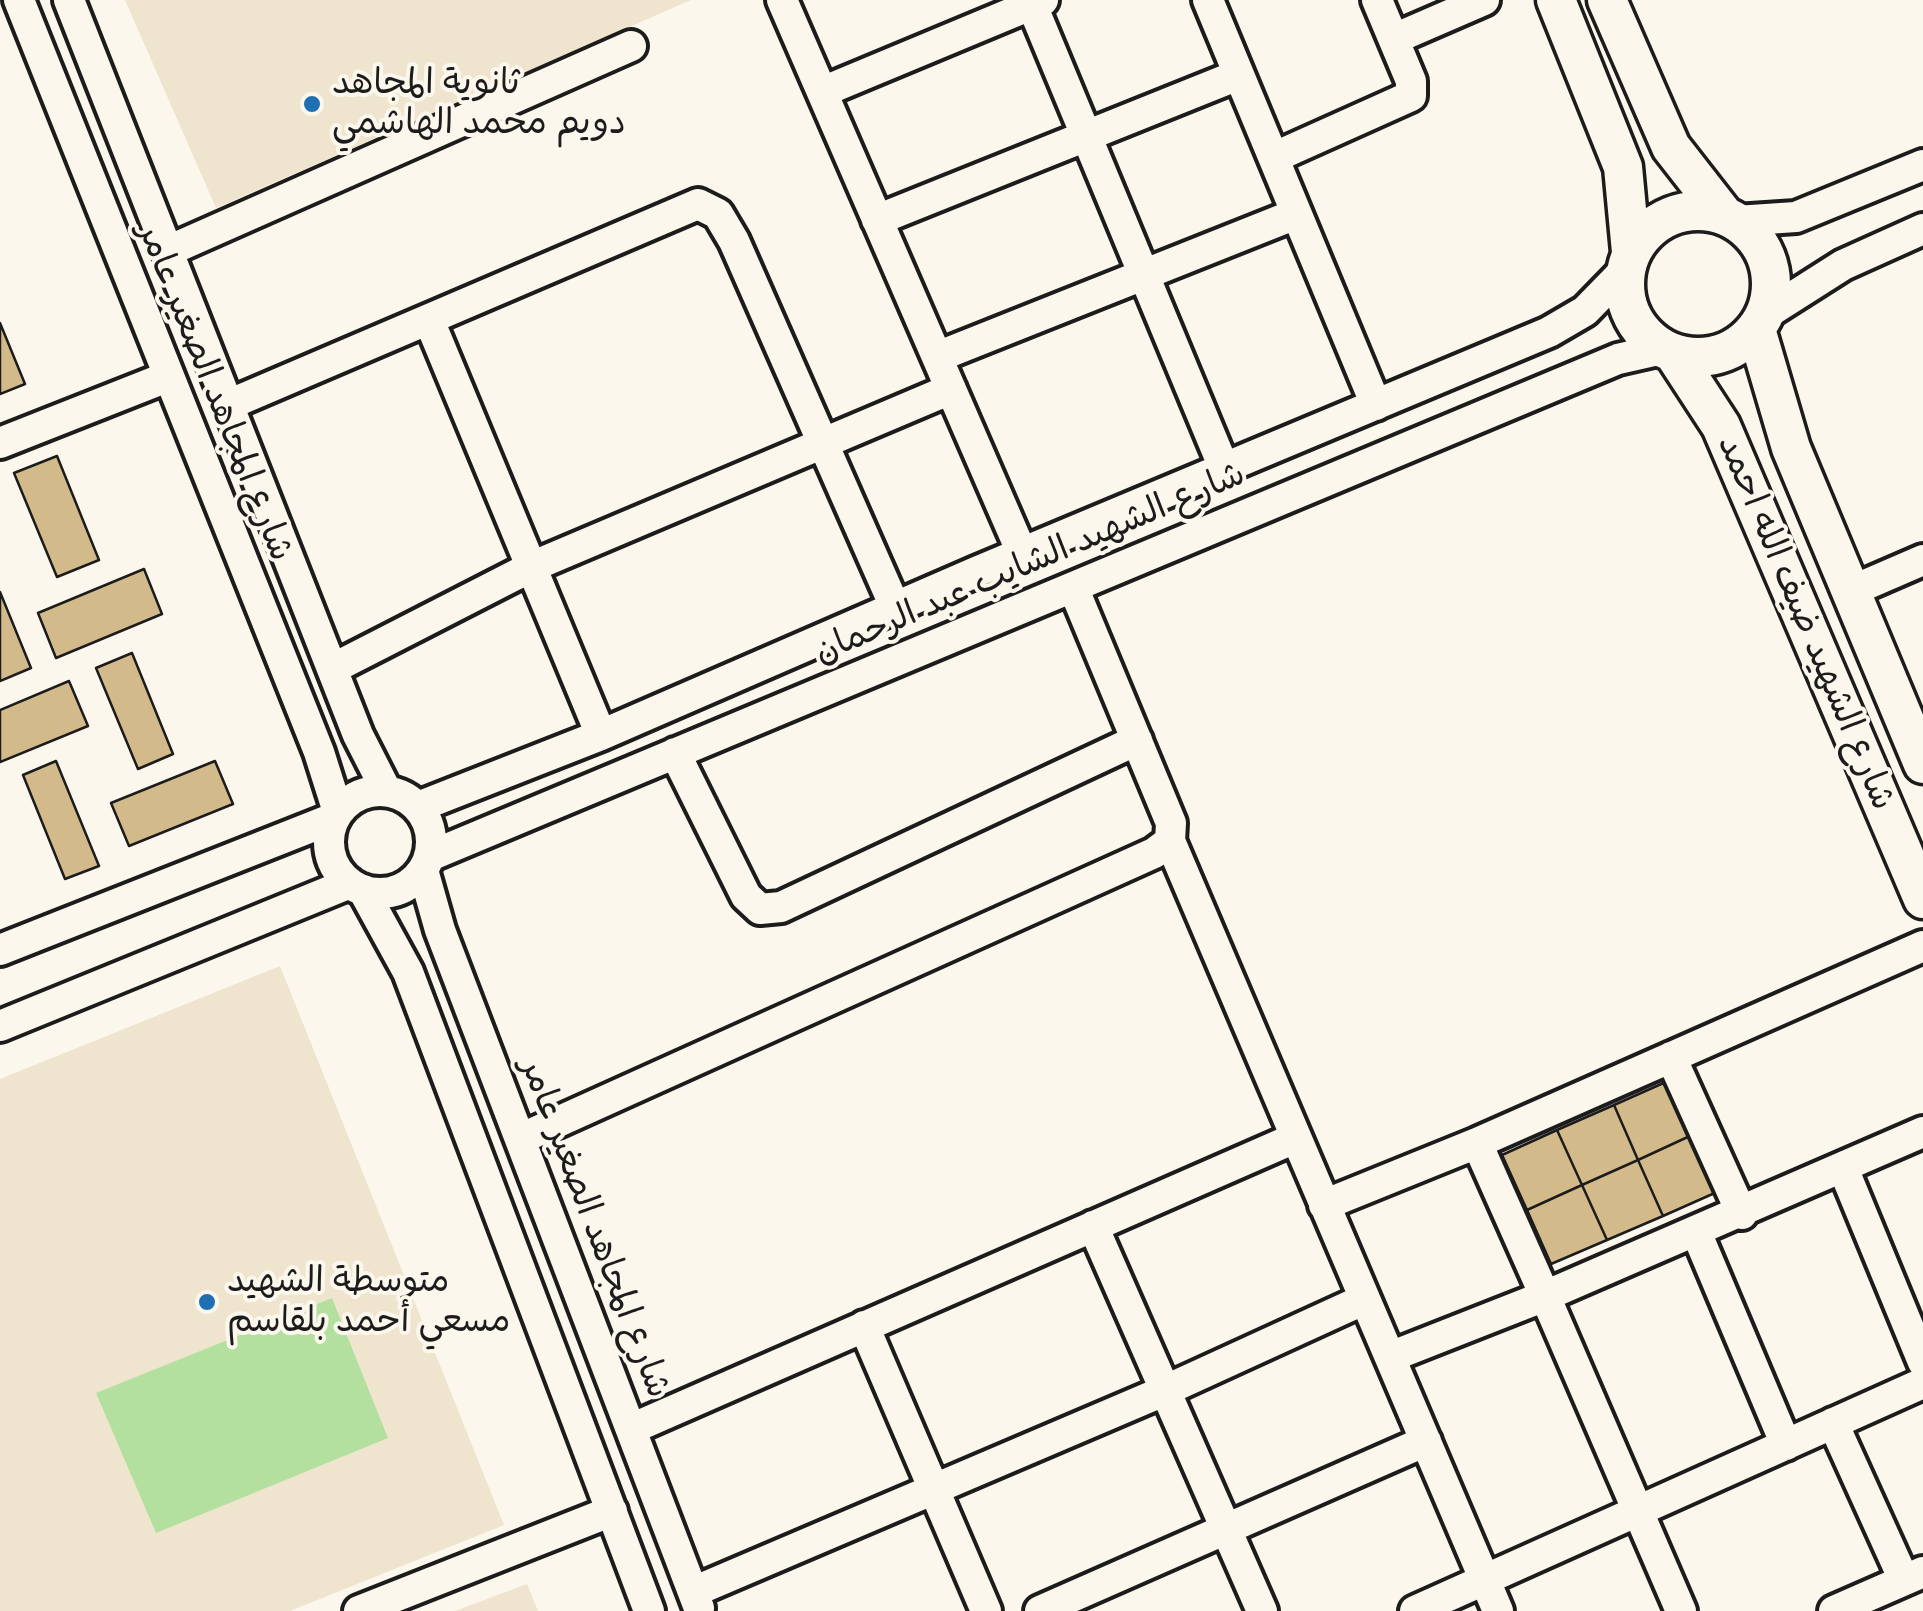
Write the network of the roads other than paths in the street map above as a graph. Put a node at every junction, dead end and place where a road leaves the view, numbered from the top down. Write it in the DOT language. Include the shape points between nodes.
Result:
graph roads {
  1 [pos="19,0"];
  2 [pos="69,0"];
  3 [pos="782,0"];
  4 [pos="1208,0"];
  5 [pos="1377,0"];
  6 [pos="1484,0"];
  7 [pos="1556,0"];
  8 [pos="1607,0"];
  9 [pos="1038,2"];
  10 [pos="1394,40"];
  11 [pos="631,46"];
  12 [pos="1238,76"];
  13 [pos="822,92"];
  14 [pos="1087,137"];
  15 [pos="1275,156"];
  16 [pos="1923,165"];
  17 [pos="1296,214"];
  18 [pos="1730,218"];
  19 [pos="877,220"];
  20 [pos="1923,229"];
  21 [pos="168,251"];
  22 [pos="1628,261"];
  23 [pos="1144,274"];
  24 [pos="429,320"];
  25 [pos="1761,322"];
  26 [pos="1668,351"];
  27 [pos="937,358"];
  28 [pos="166,377"];
  29 [pos="951,388"];
  30 [pos="228,405"];
  31 [pos="1376,405"];
  32 [pos="821,442"];
  33 [pos="0,443"];
  34 [pos="1224,468"];
  35 [pos="1022,552"];
  36 [pos="1923,560"];
  37 [pos="532,567"];
  38 [pos="1073,587"];
  39 [pos="1849,592"];
  40 [pos="895,607"];
  41 [pos="332,668"];
  42 [pos="601,735"];
  43 [pos="1137,740"];
  44 [pos="675,753"];
  45 [pos="1923,764"];
  46 [pos="386,790"];
  47 [pos="418,807"];
  48 [pos="336,815"];
  49 [pos="1170,841"];
  50 [pos="427,863"];
  51 [pos="357,887"];
  52 [pos="1923,899"];
  53 [pos="1923,946"];
  54 [pos="0,950"];
  55 [pos="0,1026"];
  56 [pos="1671,1057"];
  57 [pos="1923,1132"];
  58 [pos="1295,1138"];
  59 [pos="520,1139"];
  60 [pos="1477,1142"];
  61 [pos="1844,1168"];
  62 [pos="1324,1205"];
  63 [pos="1742,1214"];
  64 [pos="1093,1226"];
  65 [pos="1698,1234"];
  66 [pos="1545,1296"];
  67 [pos="1365,1300"];
  68 [pos="864,1326"];
  69 [pos="1390,1357"];
  70 [pos="1923,1362"];
  71 [pos="1923,1384"];
  72 [pos="1164,1392"];
  73 [pos="1834,1424"];
  74 [pos="631,1429"];
  75 [pos="1426,1441"];
  76 [pos="1786,1445"];
  77 [pos="934,1490"];
  78 [pos="612,1512"];
  79 [pos="1637,1512"];
  80 [pos="1228,1525"];
  81 [pos="1913,1576"];
  82 [pos="1485,1580"];
  83 [pos="697,1602"];
  84 [pos="359,1611"];
  85 [pos="650,1611"];
  86 [pos="986,1611"];
  87 [pos="1040,1611"];
  88 [pos="1262,1611"];
  89 [pos="1415,1611"];
  90 [pos="1498,1611"];
  91 [pos="1681,1611"];
  92 [pos="1834,1611"];
  1 -- 28 [label="street, شارع المجاهد الصغير عامر"];
  2 -- 21 [label="street, شارع المجاهد الصغير عامر"];
  3 -- 13 [label="street"];
  4 -- 12 [label="street"];
  5 -- 10 [label="street"];
  6 -- 10 [label="street"];
  7 -- 22 [label="street" via="1623,168"];
  8 -- 18 [label="street" via="1672,147"];
  9 -- 13 [label="street"];
  9 -- 14 [label="street"];
  10 -- 15 [label="street" via="1411,96"];
  11 -- 21 [label="street"];
  12 -- 14 [label="street"];
  12 -- 15 [label="street"];
  13 -- 19 [label="street"];
  14 -- 19 [label="street"];
  14 -- 23 [label="street"];
  15 -- 17 [label="street"];
  16 -- 18 [label="street" via="1796,216"];
  17 -- 23 [label="street"];
  17 -- 31 [label="street"];
  18 -- 22 [label="street" via="1702,210 1670,216 1644,234"];
  18 -- 25 [label="street" via="1753,234 1771,272"];
  19 -- 27 [label="street"];
  20 -- 25 [label="street" via="1843,265"];
  21 -- 30 [label="street, شارع المجاهد الصغير عامر"];
  22 -- 26 [label="street" via="1631,315"];
  22 -- 31 [label="street, شارع الشهيد الشايب عبد الرحمان" via="1584,311 1549,332"];
  23 -- 27 [label="street"];
  23 -- 34 [label="street"];
  24 -- 30 [label="street"];
  24 -- 32 [label="street" via="698,204 718,214 734,241"];
  24 -- 37 [label="street"];
  25 -- 26 [label="street" via="1744,342 1710,357"];
  25 -- 39 [label="street, شارع الشهيد ضيف الله احمد" via="1781,422"];
  26 -- 38 [label="street, شارع الشهيد الشايب عبد الرحمان" via="1618,358"];
  26 -- 52 [label="street, شارع الشهيد ضيف الله احمد" via="1727,438"];
  27 -- 29 [label="street"];
  28 -- 33 [label="street"];
  28 -- 48 [label="street, شارع المجاهد الصغير عامر" via="319,752"];
  29 -- 32 [label="street"];
  29 -- 35 [label="street"];
  30 -- 41 [label="street, شارع المجاهد الصغير عامر"];
  31 -- 34 [label="street, شارع الشهيد الشايب عبد الرحمان"];
  32 -- 37 [label="street"];
  32 -- 40 [label="street"];
  34 -- 35 [label="street, شارع الشهيد الشايب عبد الرحمان"];
  35 -- 40 [label="street, شارع الشهيد الشايب عبد الرحمان"];
  36 -- 39 [label="street"];
  37 -- 41 [label="street"];
  37 -- 42 [label="street"];
  38 -- 43 [label="street"];
  38 -- 44 [label="street, شارع الشهيد الشايب عبد الرحمان"];
  39 -- 45 [label="street, شارع الشهيد ضيف الله احمد"];
  40 -- 42 [label="street, شارع الشهيد الشايب عبد الرحمان"];
  41 -- 46 [label="street, شارع المجاهد الصغير عامر"];
  42 -- 47 [label="street, شارع الشهيد الشايب عبد الرحمان"];
  43 -- 44 [label="street" via="782,907 760,908 746,896"];
  43 -- 49 [label="street" via="1171,823"];
  44 -- 50 [label="street, شارع الشهيد الشايب عبد الرحمان"];
  46 -- 47 [label="street"];
  46 -- 48 [label="street" via="351,799"];
  47 -- 50 [label="street" via="432,838"];
  48 -- 51 [label="street" via="329,847 340,874"];
  48 -- 54 [label="street"];
  49 -- 58 [label="street"];
  49 -- 59 [label="street"];
  50 -- 51 [label="street" via="397,891"];
  50 -- 59 [label="street, شارع المجاهد الصغير عامر" via="440,930"];
  51 -- 55 [label="street"];
  51 -- 78 [label="street" via="408,972"];
  53 -- 56 [label="street"];
  56 -- 60 [label="street"];
  56 -- 63 [label="street"];
  57 -- 61 [label="street"];
  58 -- 62 [label="street"];
  58 -- 64 [label="street"];
  59 -- 74 [label="street, شارع المجاهد الصغير عامر"];
  60 -- 62 [label="street"];
  60 -- 66 [label="street"];
  61 -- 63 [label="street"];
  61 -- 70 [label="street"];
  62 -- 67 [label="street"];
  63 -- 65 [label="street"];
  64 -- 68 [label="street"];
  64 -- 72 [label="street"];
  65 -- 66 [label="street"];
  65 -- 76 [label="street"];
  66 -- 69 [label="street"];
  66 -- 79 [label="street"];
  67 -- 69 [label="street"];
  67 -- 72 [label="street"];
  68 -- 74 [label="street"];
  68 -- 77 [label="street"];
  69 -- 75 [label="street"];
  71 -- 73 [label="street"];
  72 -- 77 [label="street"];
  72 -- 80 [label="street"];
  73 -- 76 [label="street"];
  73 -- 81 [label="street"];
  74 -- 83 [label="street, شارع المجاهد الصغير عامر"];
  75 -- 80 [label="street"];
  75 -- 82 [label="street"];
  76 -- 79 [label="street"];
  77 -- 83 [label="street"];
  77 -- 86 [label="street"];
  78 -- 84 [label="street"];
  78 -- 85 [label="street"];
  79 -- 82 [label="street"];
  79 -- 91 [label="street"];
  80 -- 87 [label="street"];
  80 -- 88 [label="street"];
  81 -- 92 [label="street"];
  82 -- 89 [label="street"];
  82 -- 90 [label="street"];
}
